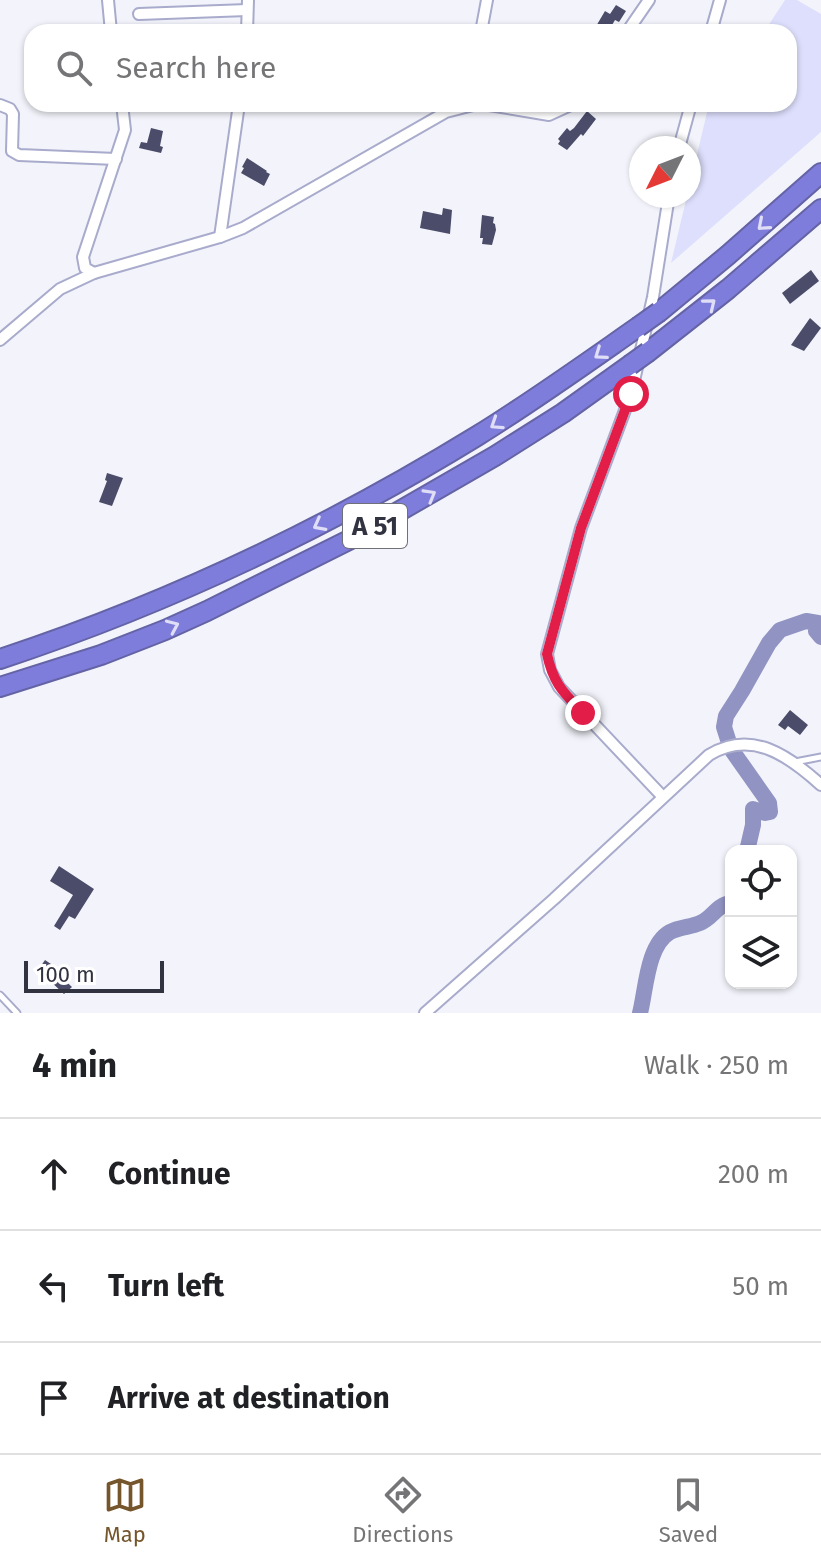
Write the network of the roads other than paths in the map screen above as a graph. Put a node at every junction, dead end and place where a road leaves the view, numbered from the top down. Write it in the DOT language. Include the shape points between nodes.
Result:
graph roads {
  1 [pos="108,0"];
  2 [pos="487,0"];
  3 [pos="649,0"];
  4 [pos="720,0"];
  5 [pos="248,5"];
  6 [pos="139,14"];
  7 [pos="110,24"];
  8 [pos="482,24"];
  9 [pos="632,24"];
  10 [pos="713,24"];
  11 [pos="0,105"];
  12 [pos="123,112"];
  13 [pos="238,112"];
  14 [pos="446,112"];
  15 [pos="531,112"];
  16 [pos="556,112"];
  17 [pos="689,112"];
  18 [pos="682,136"];
  19 [pos="116,159"];
  20 [pos="821,173"];
  21 [pos="667,208"];
  22 [pos="821,209"];
  23 [pos="220,237"];
  24 [pos="94,273"];
  25 [pos="0,340"];
  26 [pos="134,610"];
  27 [pos="0,647"];
  28 [pos="101,655"];
  29 [pos="0,659"];
  30 [pos="0,687"];
  31 [pos="0,697"];
  32 [pos="821,757"];
  33 [pos="795,762"];
  34 [pos="821,785"];
  35 [pos="663,797"];
  36 [pos="0,995"];
  37 [pos="17,1013"];
  38 [pos="425,1013"];
  1 -- 7 [label="street"];
  2 -- 8 [label="street"];
  3 -- 9 [label="street"];
  4 -- 10 [label="street"];
  5 -- 6 [label="street"];
  11 -- 19 [label="street" via="13,114 12,151 19,155"];
  12 -- 19 [label="street" via="125,130"];
  13 -- 23 [label="street"];
  14 -- 23 [label="street"];
  15 -- 16 [label="street"];
  17 -- 18 [label="street"];
  19 -- 24 [label="street" via="83,257 85,268"];
  20 -- 26 [label="highway, A 51, one-way, bridge" via="659,312 479,435 259,555"];
  21 -- 35 [label="street" via="631,394 581,528 547,654 559,687"];
  28 -- 22 [label="highway, A 51, one-way, bridge" via="207,611 351,539 495,456 648,352"];
  23 -- 24 [label="street"];
  24 -- 25 [label="street" via="60,289"];
  26 -- 27 [label="highway"];
  26 -- 29 [label="highway, A 51"];
  28 -- 30 [label="highway, A 51"];
  28 -- 31 [label="highway"];
  32 -- 33 [label="lane"];
  33 -- 34 [label="street"];
  33 -- 35 [label="street" via="742,743 723,747"];
  35 -- 38 [label="street"];
  36 -- 37 [label="lane"];
}
